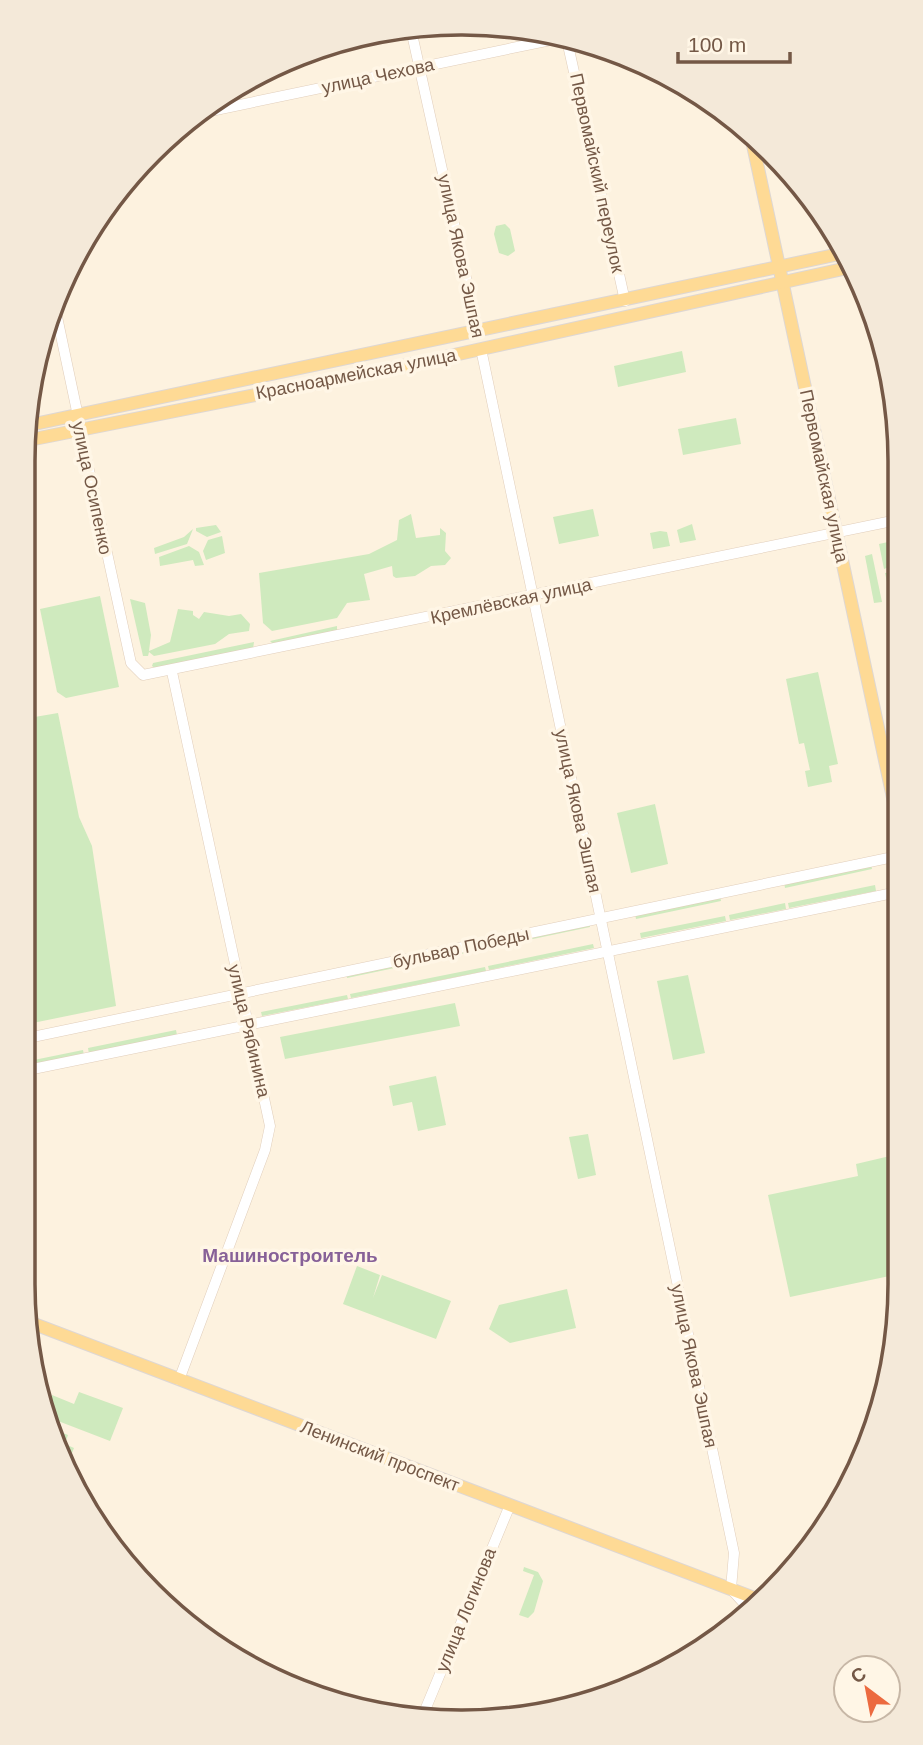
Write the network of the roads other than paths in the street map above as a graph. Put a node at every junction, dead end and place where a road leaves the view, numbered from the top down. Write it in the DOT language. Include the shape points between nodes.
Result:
graph roads {
  1 [pos="413,38"];
  2 [pos="540,42"];
  3 [pos="569,49"];
  4 [pos="420,67"];
  5 [pos="223,108"];
  6 [pos="754,152"];
  7 [pos="835,255"];
  8 [pos="779,267"];
  9 [pos="842,269"];
  10 [pos="782,282"];
  11 [pos="625,301"];
  12 [pos="58,323"];
  13 [pos="478,332"];
  14 [pos="481,349"];
  15 [pos="78,416"];
  16 [pos="37,424"];
  17 [pos="80,429"];
  18 [pos="36,438"];
  19 [pos="888,522"];
  20 [pos="836,533"];
  21 [pos="533,596"];
  22 [pos="131,663"];
  23 [pos="172,672"];
  24 [pos="888,775"];
  25 [pos="888,858"];
  26 [pos="888,894"];
  27 [pos="600,919"];
  28 [pos="607,951"];
  29 [pos="241,994"];
  30 [pos="248,1023"];
  31 [pos="35,1037"];
  32 [pos="35,1068"];
  33 [pos="38,1325"];
  34 [pos="179,1380"];
  35 [pos="510,1505"];
  36 [pos="731,1589"];
  37 [pos="755,1593"];
  38 [pos="751,1597"];
  39 [pos="744,1603"];
  40 [pos="426,1708"];
  1 -- 4 [label="street, улица Якова Эшпая"];
  2 -- 4 [label="street, улица Чехова"];
  3 -- 11 [label="street, Первомайский переулок"];
  4 -- 5 [label="street, улица Чехова"];
  4 -- 13 [label="street, улица Якова Эшпая"];
  6 -- 8 [label="main road, Первомайская улица"];
  7 -- 8 [label="main road, Красноармейская улица"];
  8 -- 10 [label="main road, Первомайская улица"];
  8 -- 11 [label="main road, Красноармейская улица"];
  9 -- 10 [label="main road, Красноармейская улица"];
  10 -- 14 [label="main road, Красноармейская улица"];
  10 -- 20 [label="main road, Первомайская улица"];
  11 -- 13 [label="main road, Красноармейская улица"];
  12 -- 15 [label="street, улица Осипенко"];
  13 -- 14 [label="main road, улица Якова Эшпая"];
  13 -- 15 [label="main road, Красноармейская улица"];
  14 -- 17 [label="main road, Красноармейская улица"];
  14 -- 21 [label="street, улица Якова Эшпая"];
  15 -- 16 [label="main road, Красноармейская улица"];
  15 -- 17 [label="main road, улица Осипенко"];
  17 -- 18 [label="main road, Красноармейская улица"];
  17 -- 22 [label="street, улица Осипенко"];
  19 -- 20 [label="street, Кремлёвская улица"];
  20 -- 21 [label="street, Кремлёвская улица"];
  20 -- 24 [label="main road, Первомайская улица"];
  21 -- 23 [label="street, Кремлёвская улица"];
  21 -- 27 [label="street, улица Якова Эшпая"];
  22 -- 23 [label="street, Кремлёвская улица" via="143,676"];
  23 -- 29 [label="street, улица Рябинина"];
  25 -- 27 [label="street, бульвар Победы"];
  26 -- 28 [label="street, бульвар Победы"];
  27 -- 28 [label="street, улица Якова Эшпая"];
  27 -- 29 [label="street, бульвар Победы"];
  28 -- 30 [label="street, бульвар Победы"];
  28 -- 36 [label="street, улица Якова Эшпая" via="734,1553"];
  29 -- 30 [label="street, улица Рябинина"];
  29 -- 31 [label="street, бульвар Победы"];
  30 -- 32 [label="street, бульвар Победы"];
  30 -- 34 [label="street, улица Рябинина" via="269,1138"];
  33 -- 34 [label="main road, Ленинский проспект"];
  34 -- 35 [label="main road, Ленинский проспект"];
  35 -- 36 [label="main road, Ленинский проспект"];
  35 -- 40 [label="street, улица Логинова"];
  36 -- 37 [label="main road, Ленинский проспект"];
  36 -- 38 [label="main road, Ленинский проспект"];
  36 -- 39 [label="street"];
}
